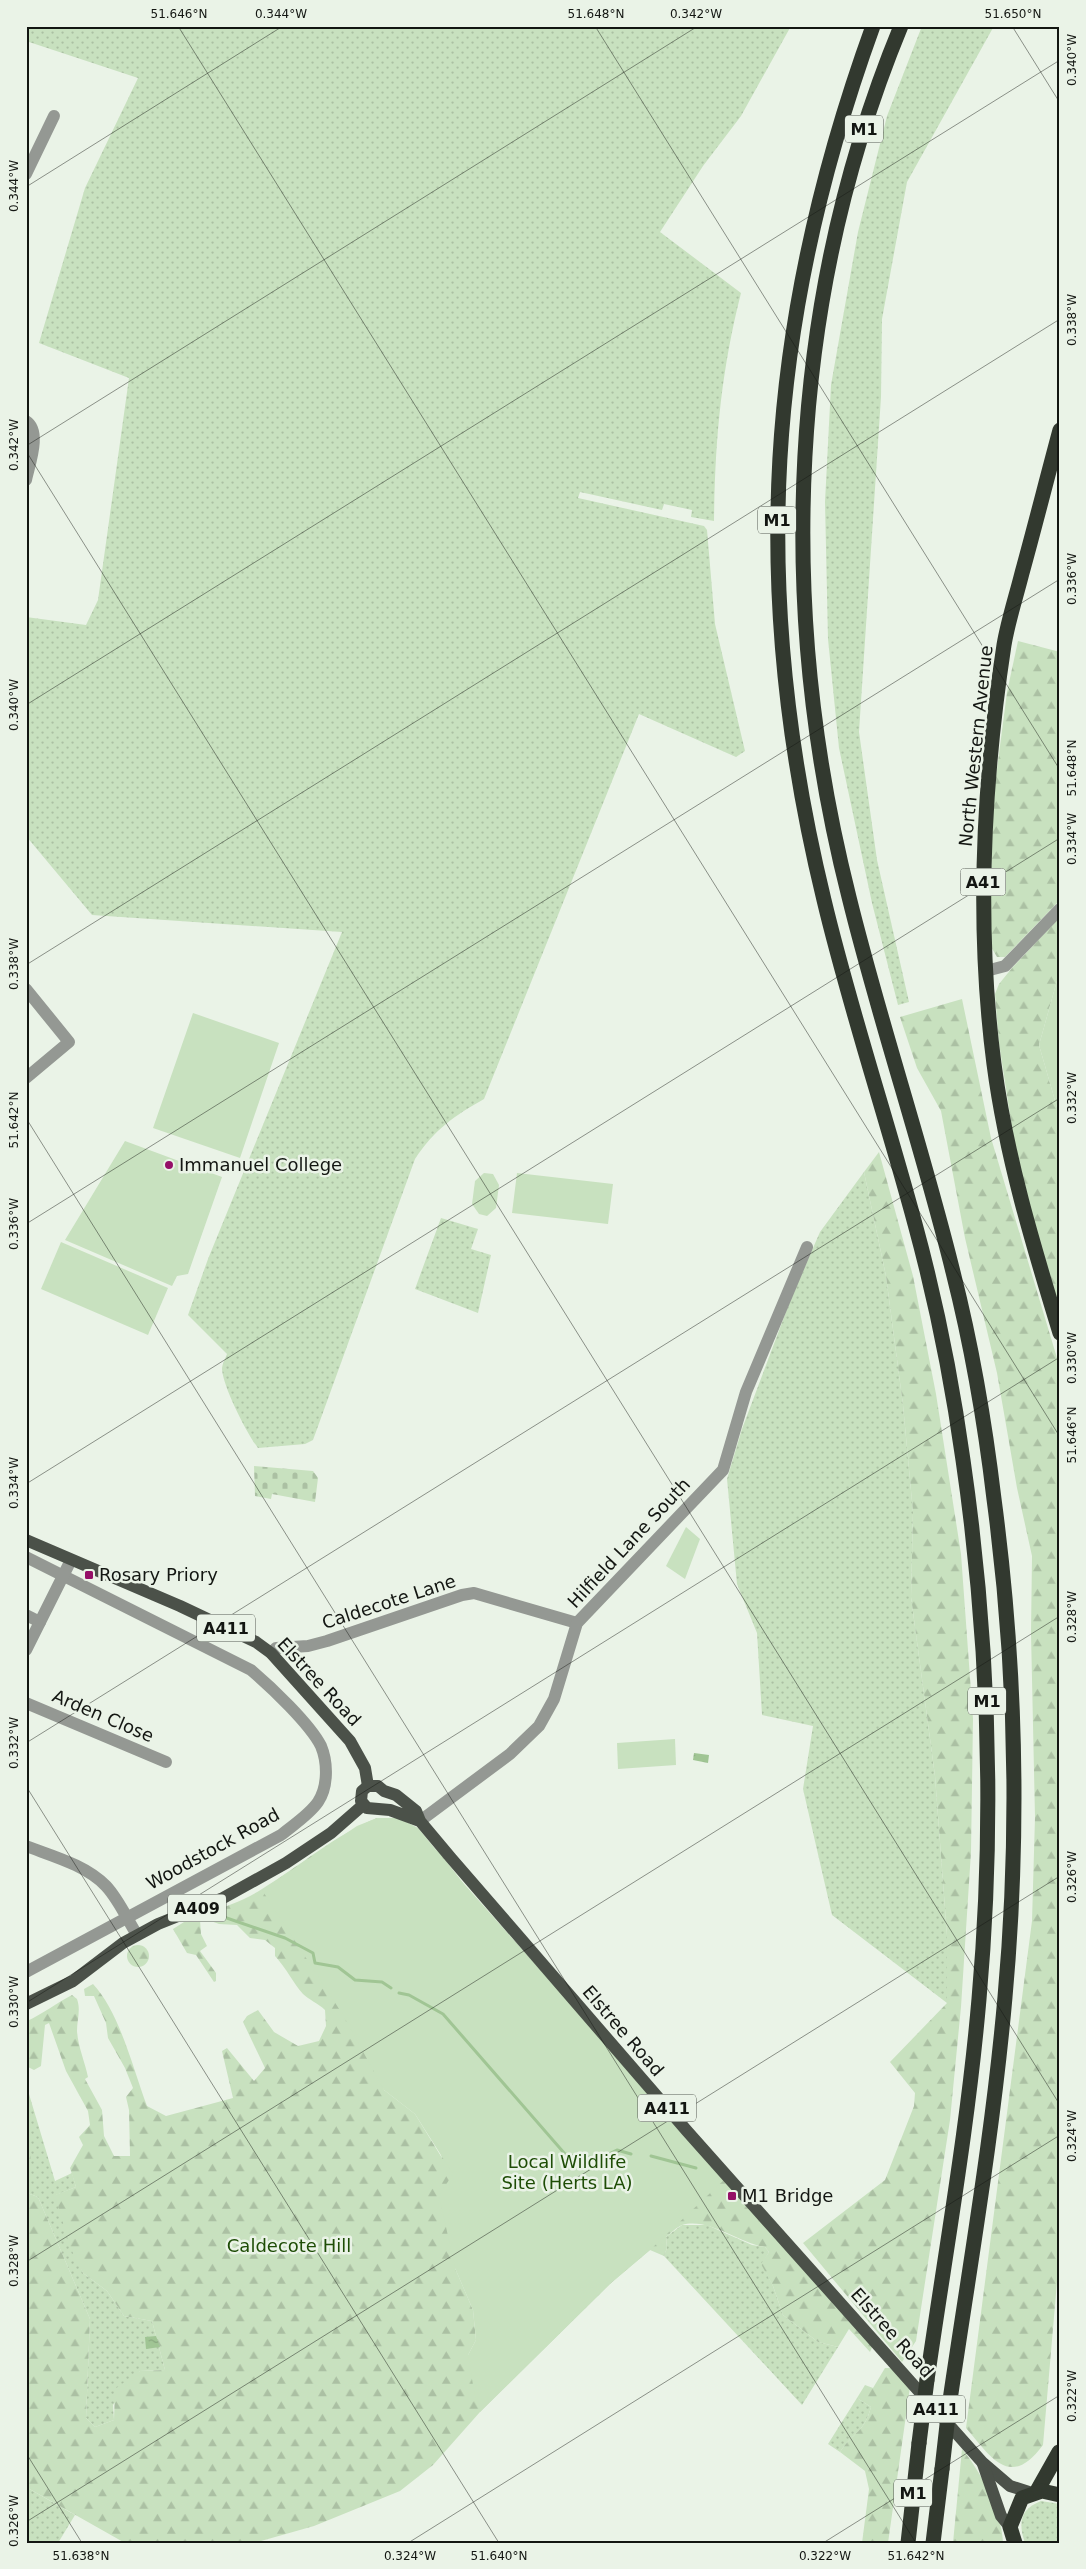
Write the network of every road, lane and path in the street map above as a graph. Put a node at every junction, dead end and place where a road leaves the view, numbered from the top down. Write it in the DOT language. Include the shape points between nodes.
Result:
graph roads {
  1 [pos="873,26"];
  2 [pos="901,26"];
  3 [pos="54,116"];
  4 [pos="26,174"];
  5 [pos="26,421"];
  6 [pos="1060,430"];
  7 [pos="26,480"];
  8 [pos="1060,909"];
  9 [pos="986,971"];
  10 [pos="26,989"];
  11 [pos="26,1078"];
  12 [pos="807,1247"];
  13 [pos="1060,1333"];
  14 [pos="26,1540"];
  15 [pos="26,1557"];
  16 [pos="71,1560"];
  17 [pos="63,1576"];
  18 [pos="26,1615"];
  19 [pos="40,1622"];
  20 [pos="577,1623"];
  21 [pos="26,1650"];
  22 [pos="271,1652"];
  23 [pos="26,1703"];
  24 [pos="166,1762"];
  25 [pos="368,1786"];
  26 [pos="384,1792"];
  27 [pos="363,1805"];
  28 [pos="380,1808"];
  29 [pos="420,1821"];
  30 [pos="26,1846"];
  31 [pos="126,1916"];
  32 [pos="137,1935"];
  33 [pos="26,1972"];
  34 [pos="26,2004"];
  35 [pos="1059,2449"];
  36 [pos="982,2462"];
  37 [pos="1034,2492"];
  38 [pos="1060,2495"];
  39 [pos="1010,2527"];
  40 [pos="908,2543"];
  41 [pos="933,2543"];
  42 [pos="1015,2543"];
  1 -- 40 [label="highway, M1, bridge" via="834,140 796,301 778,468 777,576 784,685 800,793 837,954 916,1228 932,1295 963,1453 982,1623 989,1780 984,1946 974,2053 927,2380"];
  2 -- 41 [label="highway, M1, bridge" via="859,146 821,304 803,469 802,575 809,682 825,789 852,912 955,1280 988,1450 1005,1598 1014,1778 1009,1955 999,2055 949,2406"];
  3 -- 4 [label="street"];
  5 -- 7 [label="street" via="31,424 34,434"];
  6 -- 9 [label="highway, North Western Avenue / A41" via="1004,642 984,847"];
  8 -- 9 [label="street" via="1005,966"];
  9 -- 13 [label="highway, North Western Avenue / A41" via="994,1066 1007,1139 1023,1208"];
  10 -- 11 [label="street" via="69,1042"];
  12 -- 20 [label="street, Hilfield Lane South" via="746,1392 722,1470"];
  14 -- 16 [label="main road, Elstree Road / A411"];
  15 -- 17 [label="street, Woodstock Road"];
  16 -- 17 [label="street"];
  16 -- 22 [label="main road, Elstree Road / A411" via="214,1622"];
  17 -- 19 [label="street"];
  17 -- 31 [label="street, Woodstock Road" via="251,1670 313,1734 325,1761 324,1788 318,1802 281,1835"];
  18 -- 19 [label="street"];
  19 -- 21 [label="street"];
  20 -- 22 [label="street, Caldecote Lane" via="474,1593 327,1641 276,1648"];
  20 -- 29 [label="street, Hilfield Lane South" via="554,1699 539,1726 510,1754"];
  22 -- 25 [label="main road, Elstree Road / A411" via="350,1741 364,1768"];
  23 -- 24 [label="street, Arden Close"];
  25 -- 26 [label="main road, Elstree Road / A411" via="378,1786"];
  25 -- 27 [label="main road" via="360,1795"];
  26 -- 28 [label="main road" via="386,1800"];
  26 -- 29 [label="main road, Elstree Road / A411" via="404,1801 416,1811"];
  27 -- 28 [label="main road" via="371,1810"];
  27 -- 32 [label="main road, A409" via="331,1833 286,1863 223,1898"];
  28 -- 29 [label="main road"];
  29 -- 36 [label="main road, Elstree Road / A411" via="687,2131"];
  30 -- 31 [label="street" via="94,1876 114,1896"];
  31 -- 32 [label="street"];
  31 -- 33 [label="street, Woodstock Road"];
  32 -- 34 [label="main road, A409" via="73,1981"];
  35 -- 37 [label="highway"];
  36 -- 37 [label="main road, Elstree Road / A411" via="1010,2486"];
  36 -- 39 [label="main road, Elstree Road / A411" via="1002,2516"];
  37 -- 38 [label="highway"];
  37 -- 39 [label="highway" via="1020,2502"];
  39 -- 42 [label="highway"];
}
